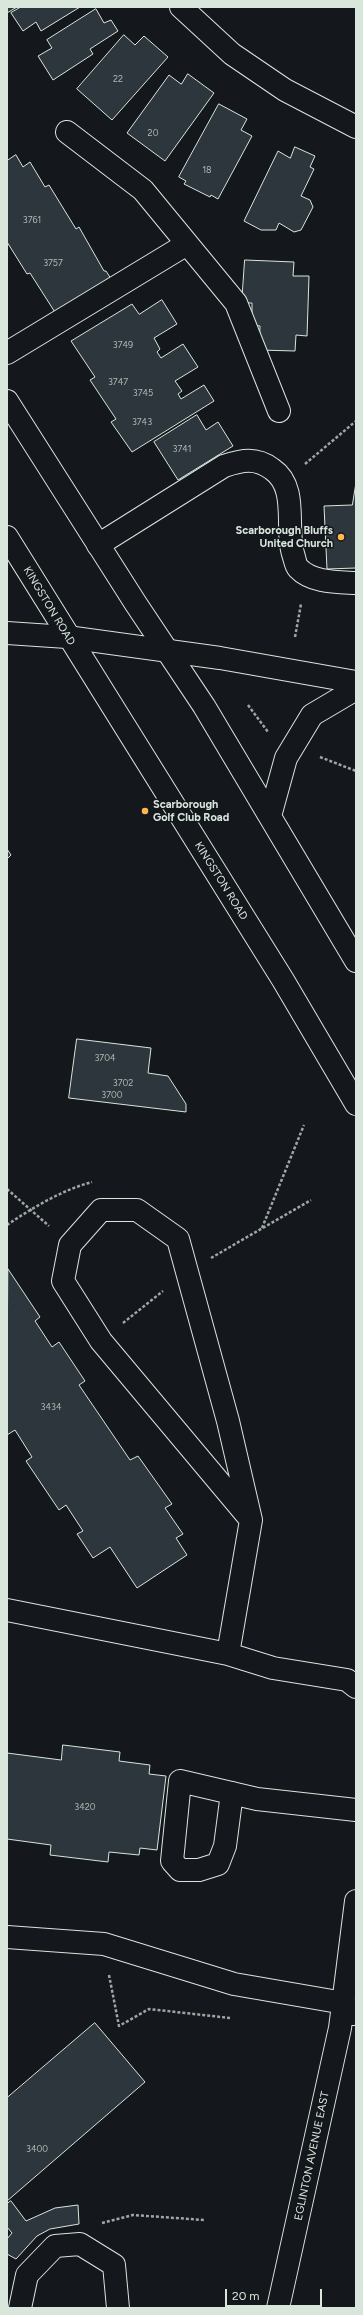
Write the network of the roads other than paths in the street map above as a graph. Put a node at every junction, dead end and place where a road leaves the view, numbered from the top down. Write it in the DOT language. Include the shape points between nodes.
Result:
graph roads {
  1 [pos="180,7"];
  2 [pos="356,127"];
  3 [pos="67,132"];
  4 [pos="187,244"];
  5 [pos="7,353"];
  6 [pos="7,401"];
  7 [pos="279,411"];
  8 [pos="7,537"];
  9 [pos="98,545"];
  10 [pos="356,583"];
  11 [pos="7,633"];
  12 [pos="68,637"];
  13 [pos="169,652"];
  14 [pos="356,682"];
  15 [pos="356,689"];
  16 [pos="270,816"];
  17 [pos="356,960"];
  18 [pos="356,1104"];
  19 [pos="251,1520"];
  20 [pos="7,1610"];
  21 [pos="228,1654"];
  22 [pos="356,1687"];
  23 [pos="232,1793"];
  24 [pos="356,1810"];
  25 [pos="356,1901"];
  26 [pos="7,1936"];
  27 [pos="350,2010"];
  28 [pos="20,2308"];
  29 [pos="118,2308"];
  30 [pos="278,2308"];
  1 -- 2 [label="main road" via="238,58 285,90"];
  3 -- 4 [label="main road" via="143,190"];
  4 -- 5 [label="main road"];
  4 -- 7 [label="main road" via="236,303"];
  6 -- 9 [label="main road"];
  8 -- 12 [label="main road, KINGSTON ROAD"];
  9 -- 10 [label="main road" via="224,466 242,461 262,462 277,472 289,495 290,546 298,568 312,578"];
  9 -- 13 [label="main road"];
  11 -- 12 [label="main road"];
  12 -- 13 [label="main road"];
  12 -- 18 [label="main road, KINGSTON ROAD" via="274,967"];
  13 -- 14 [label="main road" via="220,658"];
  13 -- 16 [label="main road"];
  15 -- 16 [label="main road" via="312,715 286,758"];
  16 -- 17 [label="main road"];
  19 -- 19 [label="main road" via="228,1421 178,1239 137,1210 101,1210 70,1245 63,1282 101,1341"];
  19 -- 21 [label="main road"];
  20 -- 21 [label="main road"];
  21 -- 22 [label="main road" via="273,1668 347,1680"];
  23 -- 24 [label="main road" via="257,1799"];
  25 -- 27 [label="main road, EGLINTON AVENUE EAST"];
  26 -- 27 [label="main road" via="104,1944 234,1984"];
  27 -- 30 [label="main road, EGLINTON AVENUE EAST" via="340,2028"];
  28 -- 29 [label="main road" via="27,2274 55,2246 80,2244 114,2265"];
}
